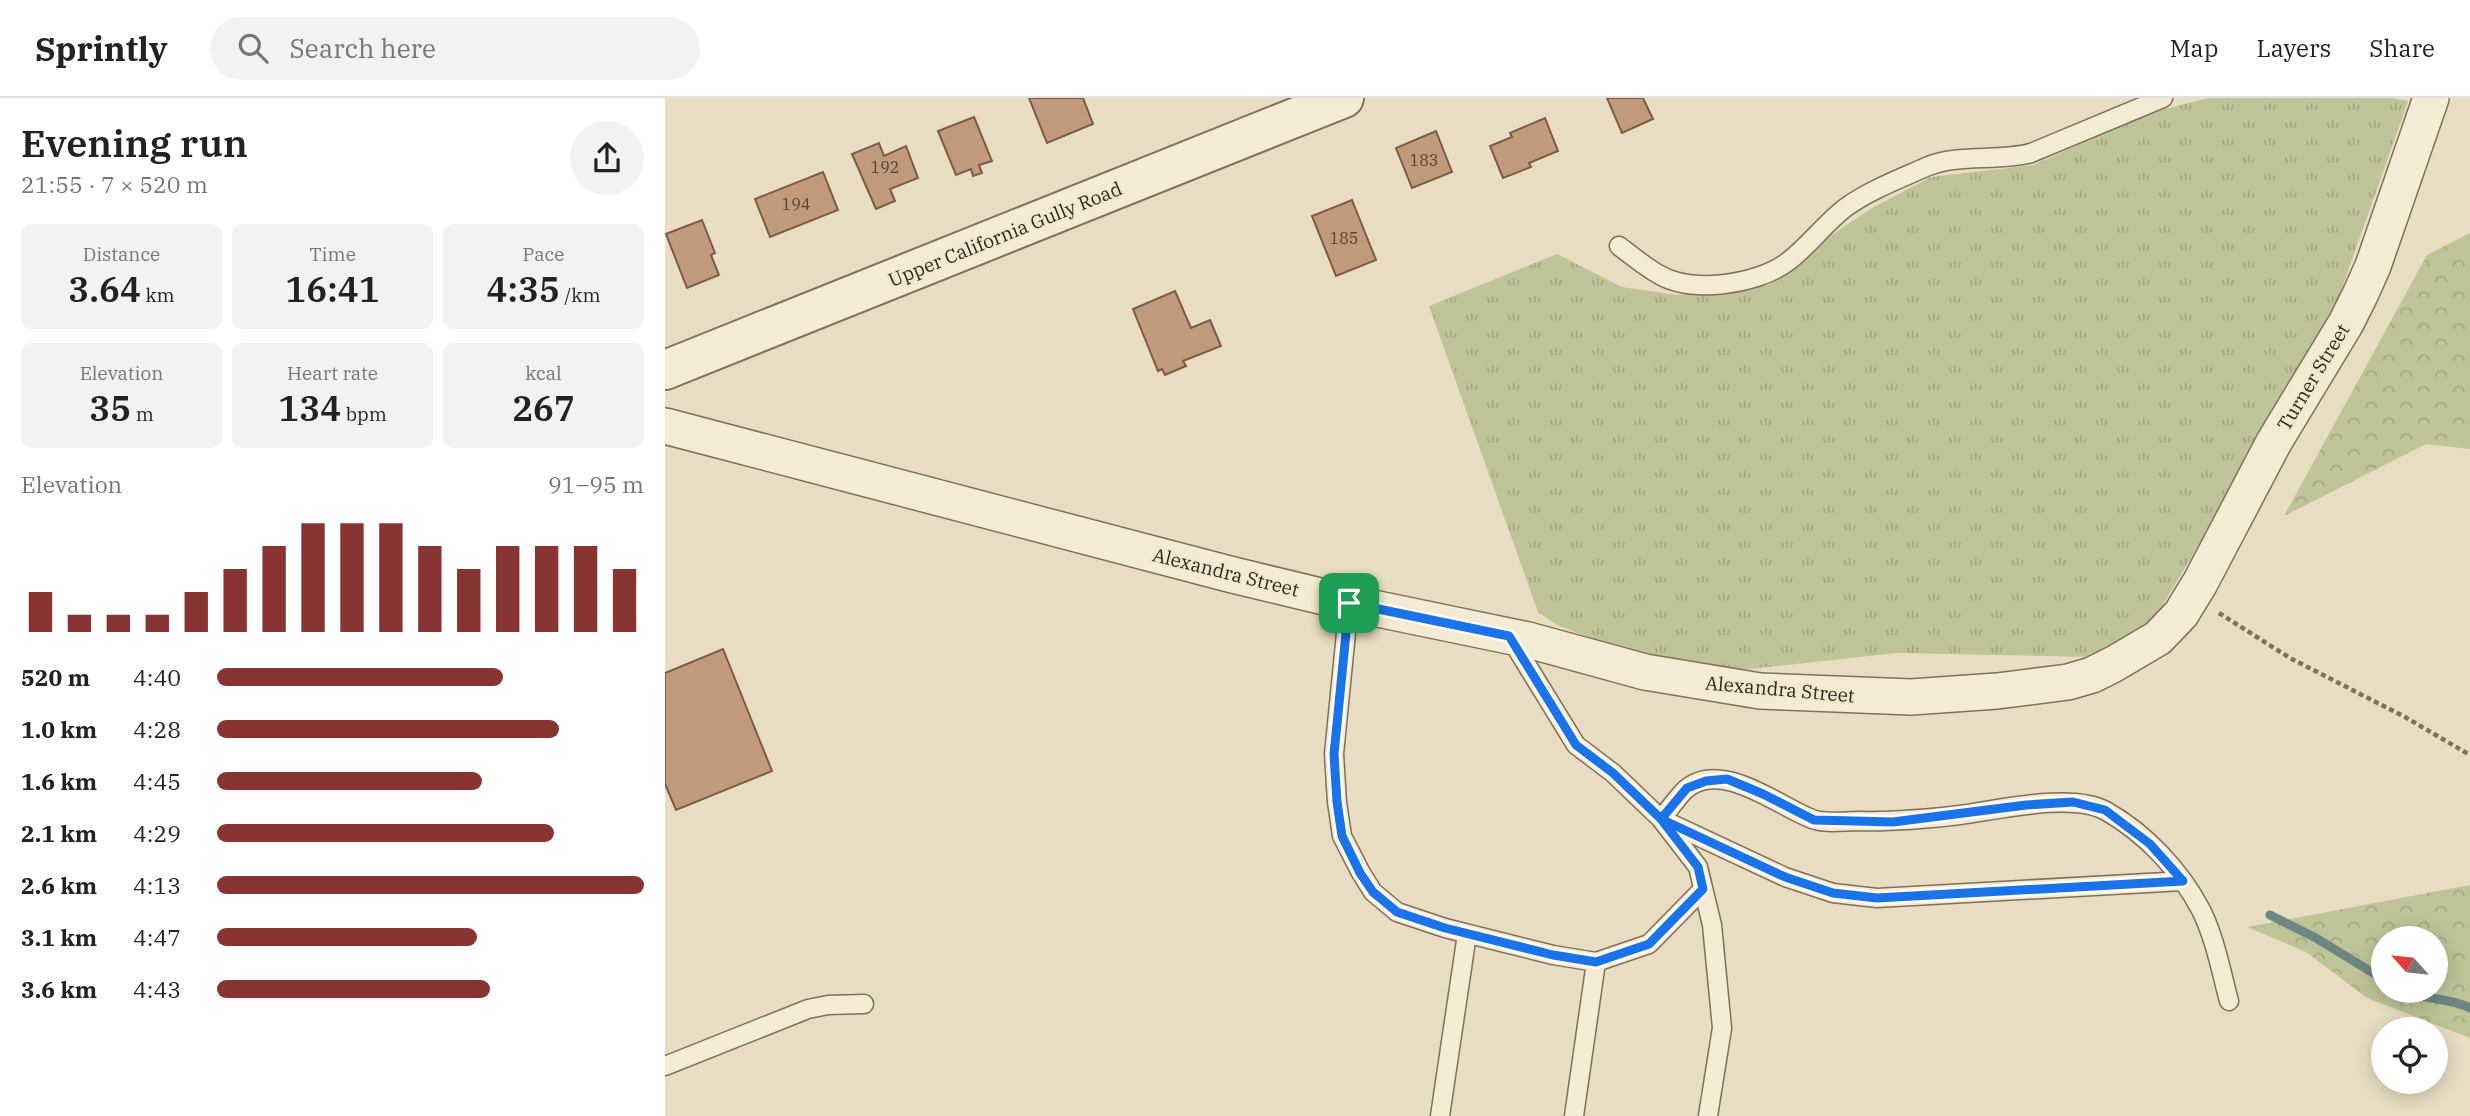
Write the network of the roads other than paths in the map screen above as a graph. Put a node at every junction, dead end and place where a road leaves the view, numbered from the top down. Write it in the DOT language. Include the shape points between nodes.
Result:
graph roads {
  1 [pos="1344,98"];
  2 [pos="2163,98"];
  3 [pos="2431,98"];
  4 [pos="1619,246"];
  5 [pos="665,370"];
  6 [pos="665,426"];
  7 [pos="1349,603"];
  8 [pos="1509,636"];
  9 [pos="2158,638"];
  10 [pos="1661,819"];
  11 [pos="2183,881"];
  12 [pos="1703,889"];
  13 [pos="1467,934"];
  14 [pos="1596,962"];
  15 [pos="2229,1001"];
  16 [pos="864,1004"];
  17 [pos="665,1066"];
  18 [pos="1440,1116"];
  19 [pos="1574,1116"];
  20 [pos="1708,1116"];
  1 -- 5 [label="street, Upper California Gully Road"];
  2 -- 4 [label="lane" via="2031,153 1945,160 1929,166 1846,208 1787,262 1754,278 1691,285 1658,275"];
  3 -- 9 [label="street, Turner Street" via="2373,266 2346,323 2274,442 2192,596"];
  6 -- 7 [label="street, Alexandra Street"];
  7 -- 8 [label="street, Alexandra Street"];
  7 -- 13 [label="lane" via="1334,754 1342,836 1373,892 1397,912"];
  8 -- 9 [label="street, Alexandra Street" via="1645,673 1700,682 1760,691 1911,697 2069,682 2092,675"];
  8 -- 10 [label="lane" via="1576,745"];
  10 -- 11 [label="lane" via="1785,877 1833,893 1877,898"];
  10 -- 11 [label="lane" via="1687,788 1727,779 1814,820 1893,822 2073,802 2105,810 2150,844"];
  10 -- 12 [label="lane" via="1698,867"];
  11 -- 15 [label="lane" via="2217,952"];
  12 -- 14 [label="lane" via="1649,944"];
  12 -- 20 [label="lane" via="1712,925 1722,1028"];
  13 -- 14 [label="lane"];
  13 -- 18 [label="lane"];
  14 -- 19 [label="lane"];
  16 -- 17 [label="lane" via="808,1009"];
}
